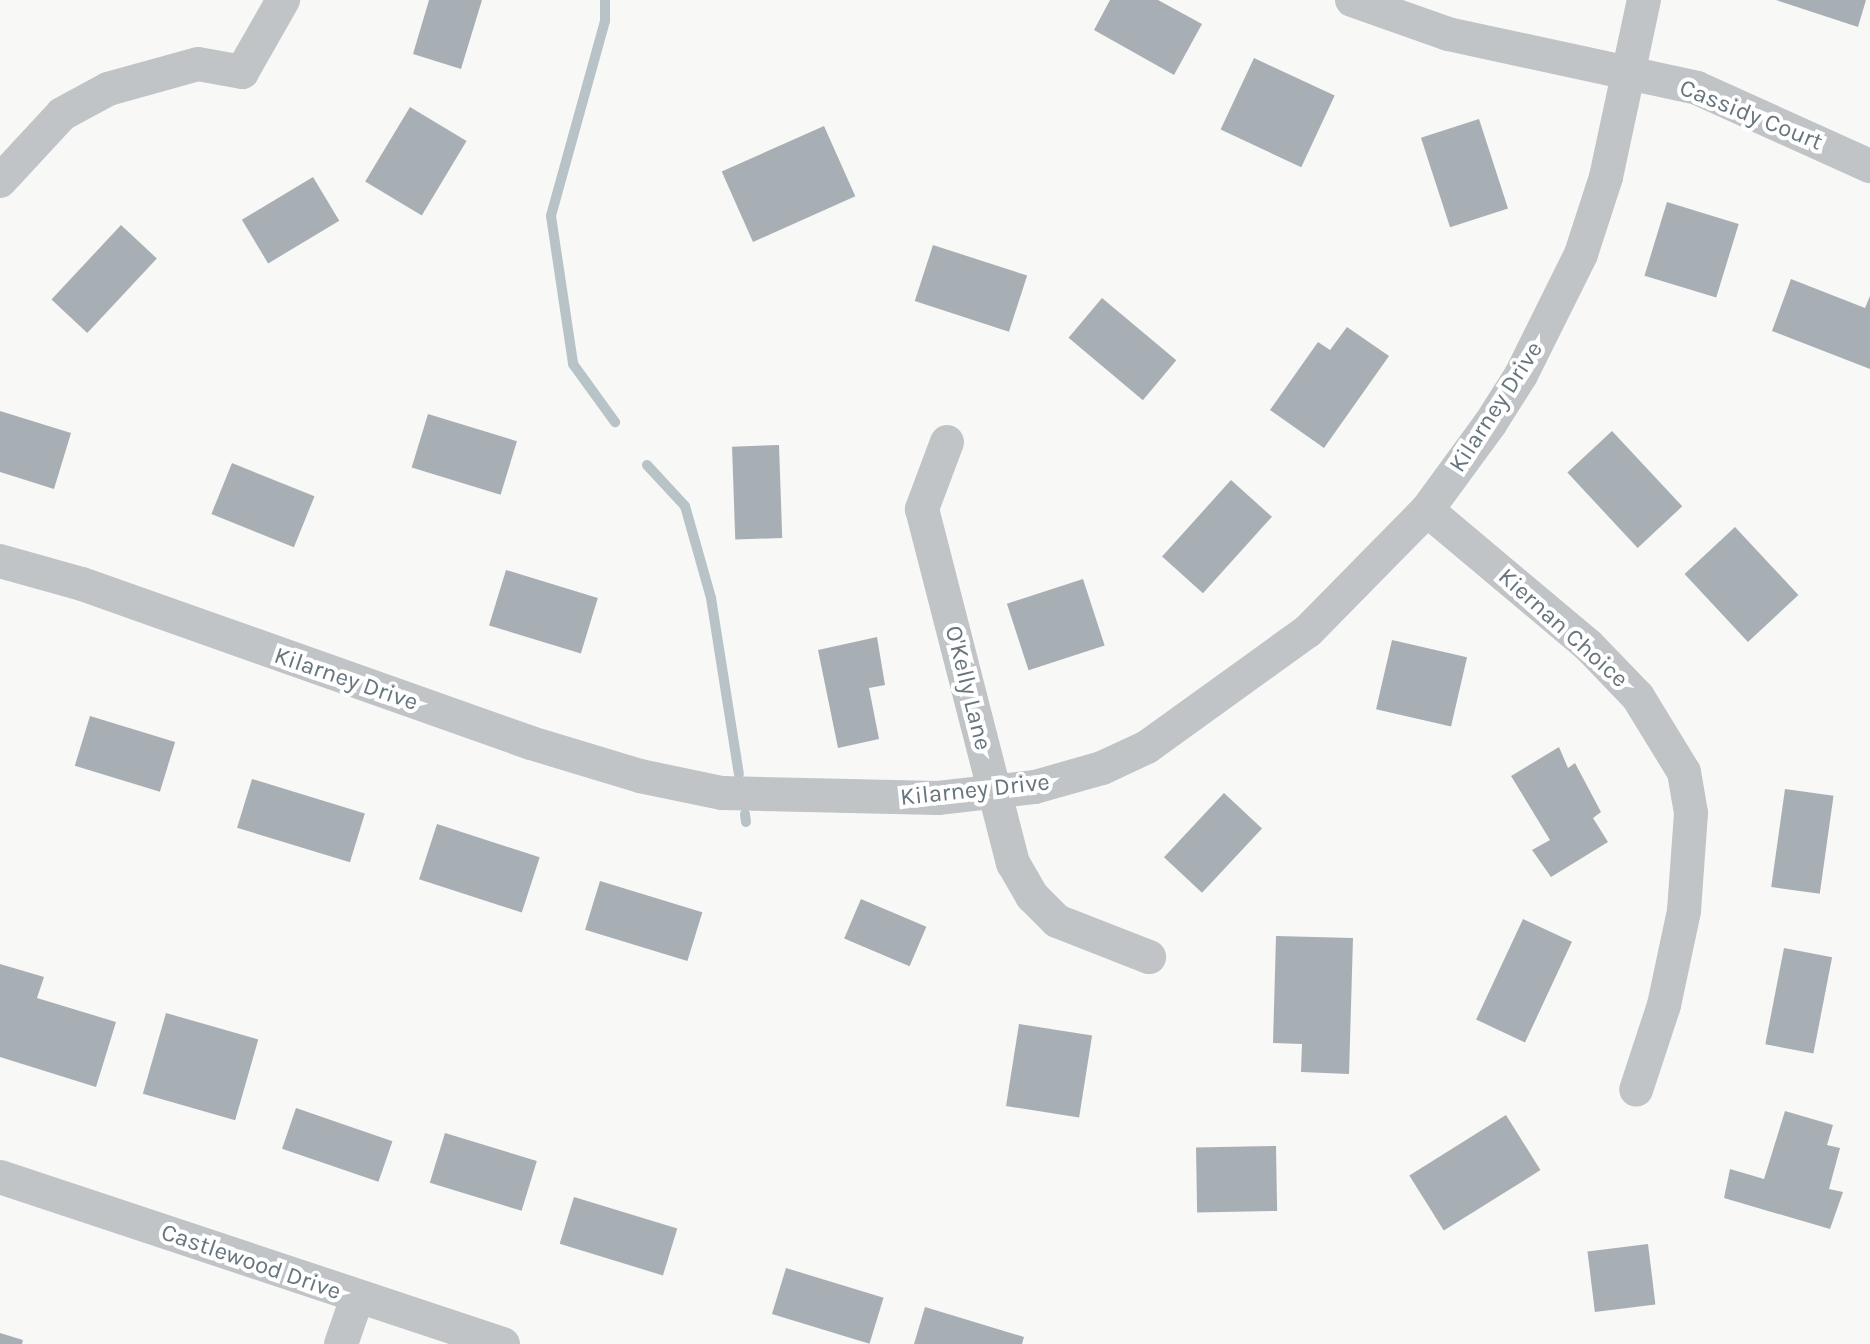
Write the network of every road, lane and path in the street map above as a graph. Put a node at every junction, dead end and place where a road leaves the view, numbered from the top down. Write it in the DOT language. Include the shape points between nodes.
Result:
graph roads {
  1 [pos="283,0"];
  2 [pos="1352,0"];
  3 [pos="1644,0"];
  4 [pos="1629,73"];
  5 [pos="1870,166"];
  6 [pos="0,181"];
  7 [pos="947,442"];
  8 [pos="1427,510"];
  9 [pos="0,561"];
  10 [pos="994,790"];
  11 [pos="1149,957"];
  12 [pos="1636,1090"];
  13 [pos="0,1177"];
  14 [pos="357,1298"];
  15 [pos="341,1344"];
  16 [pos="503,1344"];
  1 -- 6 [label="street" via="242,72 198,64 108,89 62,114"];
  2 -- 4 [label="street, Cassidy Court" via="1448,34"];
  3 -- 4 [label="street, Kilarney Drive"];
  4 -- 5 [label="street, Cassidy Court" via="1697,88"];
  4 -- 8 [label="street, Kilarney Drive" via="1606,177 1574,268 1521,375"];
  7 -- 10 [label="street, O'Kelly Lane" via="922,509"];
  8 -- 10 [label="street, Kilarney Drive" via="1308,631 1147,747 1069,778"];
  8 -- 12 [label="street, Kiernan Choice" via="1588,645 1638,697 1684,772 1691,825 1684,911 1664,1005"];
  9 -- 10 [label="street, Kilarney Drive" via="82,584 531,743 640,776 722,793 833,799 938,798"];
  10 -- 11 [label="street, O'Kelly Lane" via="1013,863 1032,896 1057,921"];
  13 -- 14 [label="street, Castlewood Drive"];
  14 -- 15 [label="street"];
  14 -- 16 [label="street, Castlewood Drive"];
}
